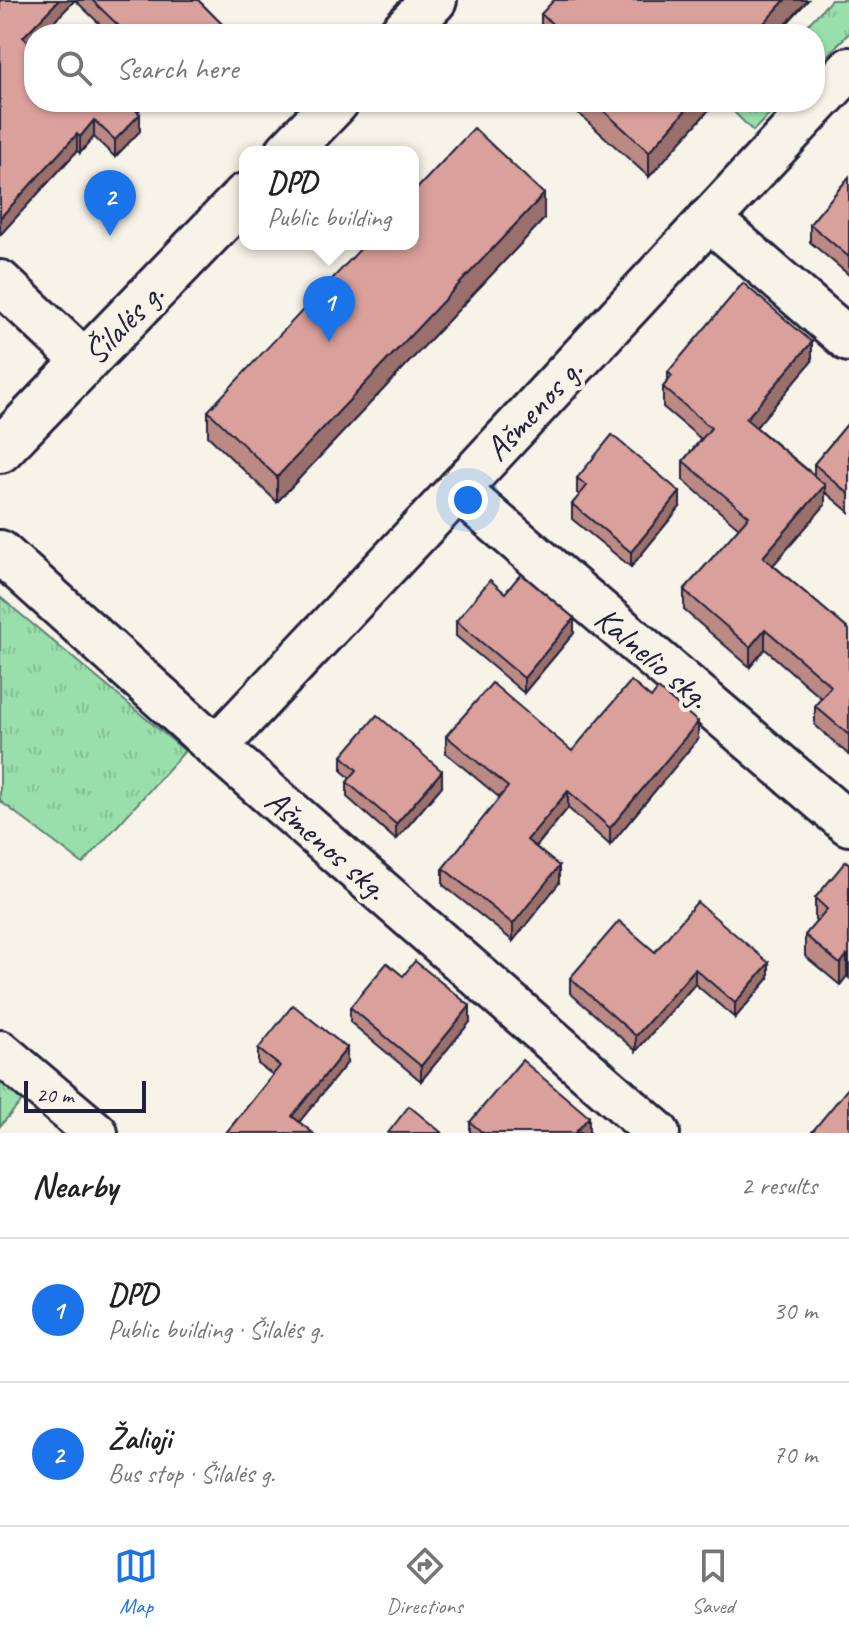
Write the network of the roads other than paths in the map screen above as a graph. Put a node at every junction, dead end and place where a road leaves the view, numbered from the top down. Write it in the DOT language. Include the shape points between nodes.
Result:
graph roads {
  1 [pos="434,0"];
  2 [pos="411,24"];
  3 [pos="849,69"];
  4 [pos="825,95"];
  5 [pos="326,112"];
  6 [pos="809,112"];
  7 [pos="294,146"];
  8 [pos="239,202"];
  9 [pos="709,219"];
  10 [pos="0,282"];
  11 [pos="849,340"];
  12 [pos="85,362"];
  13 [pos="0,450"];
  14 [pos="458,490"];
  15 [pos="0,552"];
  16 [pos="216,747"];
  17 [pos="849,824"];
  18 [pos="0,1052"];
  19 [pos="96,1133"];
  20 [pos="658,1133"];
  1 -- 2 [label="main road"];
  3 -- 4 [label="street, Ašmenos g."];
  5 -- 7 [label="main road"];
  6 -- 9 [label="street, Ašmenos g."];
  8 -- 12 [label="main road, Šilalės g."];
  9 -- 11 [label="street"];
  9 -- 14 [label="street, Ašmenos g."];
  10 -- 12 [label="street"];
  12 -- 13 [label="main road, Šilalės g."];
  14 -- 16 [label="street, Ašmenos g."];
  14 -- 17 [label="street, Kalnelio skg."];
  15 -- 16 [label="street, Ašmenos skg."];
  16 -- 20 [label="street, Ašmenos skg."];
  18 -- 19 [label="street"];
}
